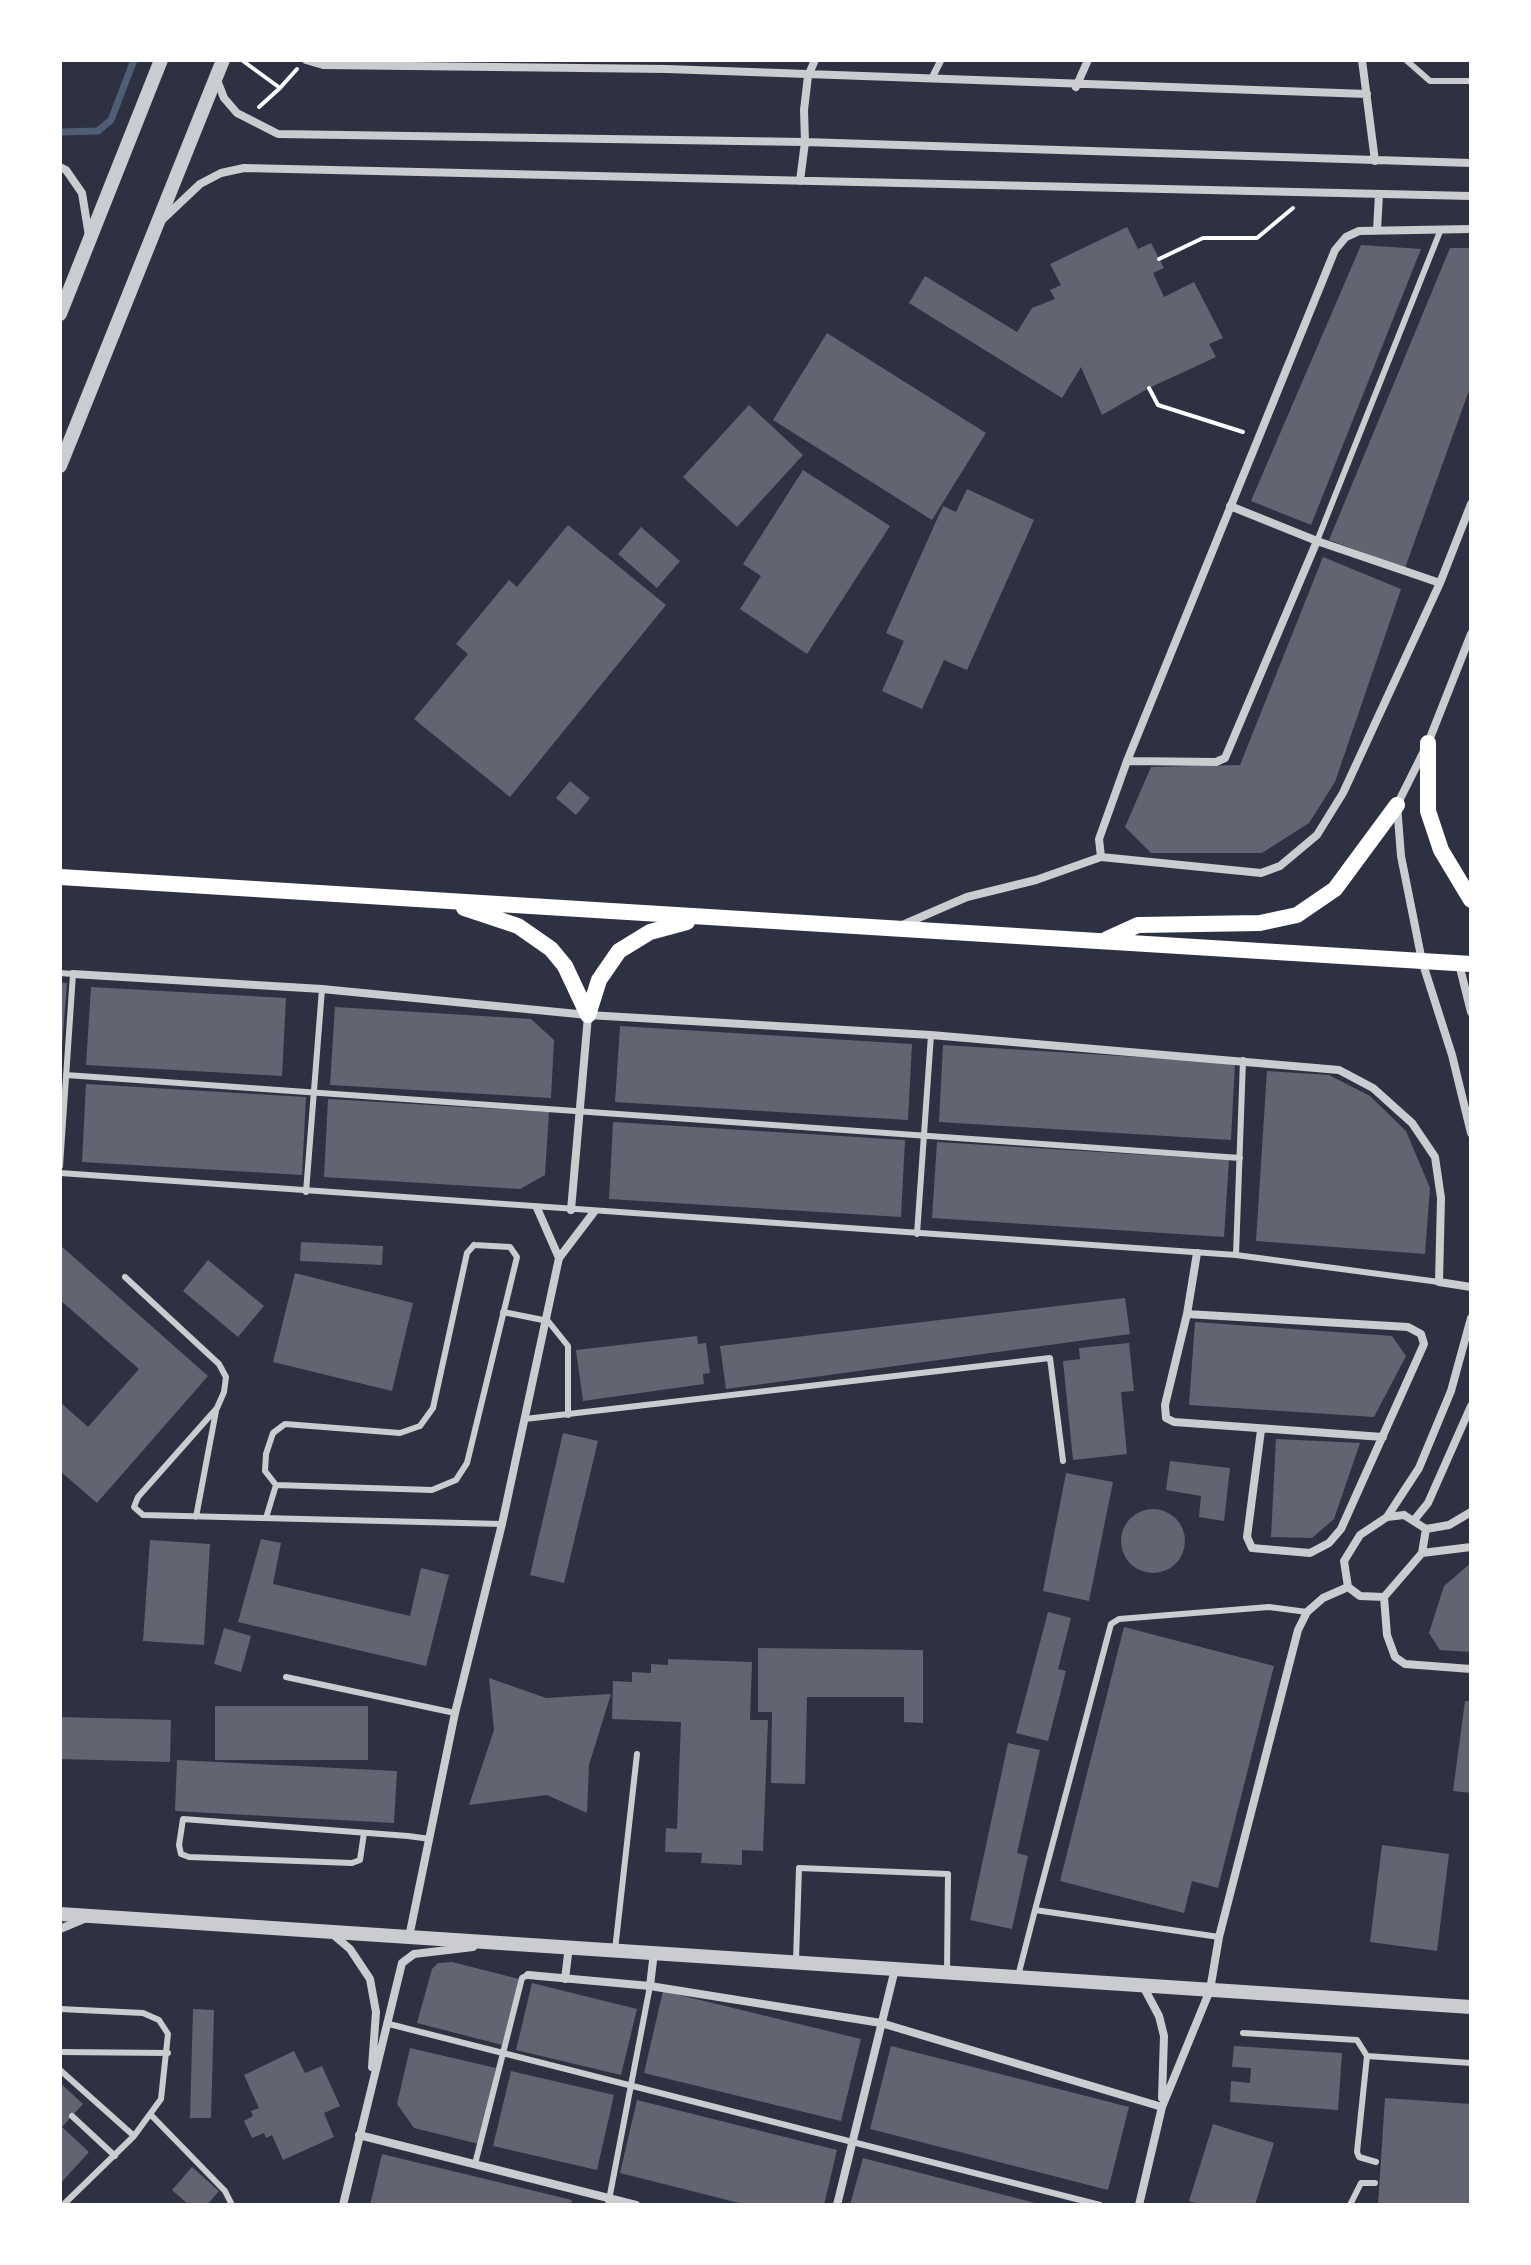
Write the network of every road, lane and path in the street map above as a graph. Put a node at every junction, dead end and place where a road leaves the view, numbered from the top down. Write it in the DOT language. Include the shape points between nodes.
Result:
graph roads {
  1 [pos="161,60"];
  2 [pos="223,60"];
  3 [pos="243,60"];
  4 [pos="306,60"];
  5 [pos="671,60"];
  6 [pos="815,60"];
  7 [pos="941,60"];
  8 [pos="1088,60"];
  9 [pos="1362,60"];
  10 [pos="1406,60"];
  11 [pos="393,62"];
  12 [pos="532,64"];
  13 [pos="667,69"];
  14 [pos="808,76"];
  15 [pos="216,77"];
  16 [pos="932,78"];
  17 [pos="1471,81"];
  18 [pos="1076,87"];
  19 [pos="280,88"];
  20 [pos="1367,94"];
  21 [pos="237,113"];
  22 [pos="805,142"];
  23 [pos="1375,161"];
  24 [pos="1471,163"];
  25 [pos="60,167"];
  26 [pos="800,181"];
  27 [pos="1308,192"];
  28 [pos="1379,194"];
  29 [pos="1471,196"];
  30 [pos="157,225"];
  31 [pos="1441,229"];
  32 [pos="1471,229"];
  33 [pos="1377,230"];
  34 [pos="90,241"];
  35 [pos="1159,259"];
  36 [pos="60,314"];
  37 [pos="1149,388"];
  38 [pos="1259,437"];
  39 [pos="60,466"];
  40 [pos="1471,504"];
  41 [pos="1230,506"];
  42 [pos="1317,541"];
  43 [pos="1440,583"];
  44 [pos="1471,634"];
  45 [pos="1428,743"];
  46 [pos="1127,761"];
  47 [pos="1397,805"];
  48 [pos="1101,857"];
  49 [pos="60,877"];
  50 [pos="1471,900"];
  51 [pos="444,901"];
  52 [pos="702,918"];
  53 [pos="892,929"];
  54 [pos="1102,941"];
  55 [pos="1422,961"];
  56 [pos="1465,964"];
  57 [pos="60,973"];
  58 [pos="73,974"];
  59 [pos="322,989"];
  60 [pos="1471,1012"];
  61 [pos="588,1015"];
  62 [pos="931,1035"];
  63 [pos="1243,1060"];
  64 [pos="66,1075"];
  65 [pos="311,1093"];
  66 [pos="577,1113"];
  67 [pos="1471,1133"];
  68 [pos="922,1137"];
  69 [pos="1240,1158"];
  70 [pos="60,1166"];
  71 [pos="60,1173"];
  72 [pos="306,1192"];
  73 [pos="537,1208"];
  74 [pos="571,1210"];
  75 [pos="594,1212"];
  76 [pos="917,1234"];
  77 [pos="1197,1253"];
  78 [pos="1236,1255"];
  79 [pos="559,1258"];
  80 [pos="125,1277"];
  81 [pos="1439,1282"];
  82 [pos="1471,1287"];
  83 [pos="503,1312"];
  84 [pos="1187,1314"];
  85 [pos="1471,1318"];
  86 [pos="548,1321"];
  87 [pos="1471,1406"];
  88 [pos="217,1408"];
  89 [pos="568,1415"];
  90 [pos="525,1419"];
  91 [pos="1261,1430"];
  92 [pos="1383,1437"];
  93 [pos="1063,1461"];
  94 [pos="276,1485"];
  95 [pos="1471,1512"];
  96 [pos="196,1517"];
  97 [pos="1387,1517"];
  98 [pos="266,1518"];
  99 [pos="1415,1519"];
  100 [pos="502,1524"];
  101 [pos="1341,1529"];
  102 [pos="1426,1529"];
  103 [pos="1357,1541"];
  104 [pos="1471,1547"];
  105 [pos="1422,1553"];
  106 [pos="1348,1587"];
  107 [pos="1384,1597"];
  108 [pos="1307,1612"];
  109 [pos="1471,1669"];
  110 [pos="286,1677"];
  111 [pos="455,1713"];
  112 [pos="637,1754"];
  113 [pos="364,1833"];
  114 [pos="430,1839"];
  115 [pos="1035,1910"];
  116 [pos="60,1914"];
  117 [pos="92,1915"];
  118 [pos="60,1929"];
  119 [pos="328,1931"];
  120 [pos="409,1937"];
  121 [pos="1219,1937"];
  122 [pos="509,1942"];
  123 [pos="569,1946"];
  124 [pos="615,1950"];
  125 [pos="654,1952"];
  126 [pos="796,1962"];
  127 [pos="895,1968"];
  128 [pos="947,1972"];
  129 [pos="528,1975"];
  130 [pos="1018,1976"];
  131 [pos="565,1979"];
  132 [pos="650,1986"];
  133 [pos="1143,1986"];
  134 [pos="1210,1990"];
  135 [pos="1471,2007"];
  136 [pos="60,2009"];
  137 [pos="881,2023"];
  138 [pos="389,2024"];
  139 [pos="1243,2033"];
  140 [pos="60,2052"];
  141 [pos="168,2053"];
  142 [pos="503,2055"];
  143 [pos="1367,2056"];
  144 [pos="1471,2063"];
  145 [pos="60,2070"];
  146 [pos="371,2083"];
  147 [pos="628,2088"];
  148 [pos="1162,2107"];
  149 [pos="151,2115"];
  150 [pos="72,2116"];
  151 [pos="359,2135"];
  152 [pos="134,2136"];
  153 [pos="852,2144"];
  154 [pos="115,2156"];
  155 [pos="1376,2162"];
  156 [pos="475,2164"];
  157 [pos="1375,2183"];
  158 [pos="607,2201"];
  159 [pos="63,2205"];
  160 [pos="232,2205"];
  161 [pos="343,2205"];
  162 [pos="636,2205"];
  163 [pos="837,2205"];
  164 [pos="1100,2205"];
  165 [pos="1139,2205"];
  166 [pos="1350,2205"];
  1 -- 34 [label="street"];
  2 -- 15 [label="street"];
  3 -- 19 [label="path"];
  4 -- 11 [label="street" via="323,65"];
  4 -- 19 [label="path"];
  5 -- 13 [label="street"];
  6 -- 14 [label="street"];
  7 -- 16 [label="street"];
  8 -- 18 [label="street"];
  9 -- 20 [label="street"];
  10 -- 17 [label="lane" via="1430,81"];
  11 -- 12 [label="street"];
  12 -- 13 [label="street"];
  13 -- 14 [label="street"];
  14 -- 16 [label="street"];
  14 -- 22 [label="street"];
  15 -- 21 [label="street"];
  15 -- 30 [label="street"];
  16 -- 18 [label="street"];
  18 -- 20 [label="street"];
  19 -- 21 [label="path" via="259,107"];
  20 -- 23 [label="street"];
  21 -- 22 [label="street" via="278,134"];
  22 -- 23 [label="street"];
  22 -- 26 [label="street"];
  23 -- 24 [label="street"];
  25 -- 34 [label="street" via="82,193"];
  26 -- 27 [label="street"];
  26 -- 30 [label="street" via="244,168 200,184"];
  27 -- 28 [label="street"];
  27 -- 35 [label="path" via="1257,238 1203,238"];
  28 -- 29 [label="street"];
  28 -- 33 [label="street"];
  30 -- 39 [label="street"];
  31 -- 32 [label="street"];
  31 -- 33 [label="street"];
  31 -- 42 [label="lane"];
  33 -- 38 [label="street" via="1346,237 1335,250"];
  34 -- 36 [label="street"];
  37 -- 38 [label="path" via="1158,405"];
  38 -- 41 [label="street"];
  40 -- 43 [label="street"];
  41 -- 42 [label="street"];
  41 -- 46 [label="street"];
  42 -- 43 [label="street"];
  42 -- 46 [label="street" via="1225,758"];
  43 -- 48 [label="street" via="1343,793 1317,835 1280,866 1261,873"];
  44 -- 45 [label="street"];
  45 -- 47 [label="street"];
  45 -- 50 [label="main road" via="1428,811 1441,850"];
  46 -- 48 [label="street" via="1099,839"];
  47 -- 54 [label="main road" via="1335,889 1297,915 1260,923 1138,925"];
  47 -- 55 [label="street" via="1401,856"];
  48 -- 53 [label="street" via="953,902"];
  49 -- 51 [label="main road"];
  51 -- 52 [label="main road"];
  51 -- 61 [label="main road" via="518,926 551,949"];
  52 -- 53 [label="main road"];
  52 -- 61 [label="main road" via="650,932 619,951 599,980"];
  53 -- 54 [label="main road"];
  54 -- 55 [label="main road"];
  55 -- 56 [label="main road"];
  55 -- 67 [label="street"];
  56 -- 60 [label="street"];
  57 -- 58 [label="lane"];
  58 -- 59 [label="street"];
  58 -- 64 [label="lane"];
  59 -- 61 [label="street"];
  59 -- 65 [label="lane"];
  61 -- 62 [label="street"];
  61 -- 66 [label="street"];
  62 -- 63 [label="street"];
  62 -- 68 [label="lane"];
  63 -- 69 [label="lane"];
  63 -- 81 [label="street" via="1339,1070 1373,1088 1412,1123 1435,1157 1441,1198"];
  64 -- 65 [label="lane"];
  64 -- 70 [label="lane"];
  65 -- 66 [label="lane"];
  65 -- 72 [label="lane"];
  66 -- 68 [label="lane"];
  66 -- 74 [label="street"];
  68 -- 69 [label="lane"];
  68 -- 76 [label="lane"];
  69 -- 78 [label="lane"];
  71 -- 72 [label="lane"];
  72 -- 73 [label="lane"];
  73 -- 74 [label="lane"];
  73 -- 79 [label="street"];
  74 -- 75 [label="lane"];
  75 -- 76 [label="lane"];
  75 -- 79 [label="street"];
  76 -- 77 [label="lane"];
  77 -- 78 [label="lane"];
  77 -- 84 [label="street"];
  78 -- 81 [label="lane"];
  79 -- 86 [label="street"];
  80 -- 88 [label="lane" via="219,1364 226,1377"];
  81 -- 82 [label="street"];
  83 -- 86 [label="lane"];
  83 -- 94 [label="lane" via="467,1463 456,1480 432,1490"];
  83 -- 94 [label="lane" via="517,1257 510,1247 474,1245 467,1253 433,1408 420,1426 400,1433 285,1424 273,1433 266,1454 265,1471"];
  84 -- 91 [label="street" via="1166,1418"];
  84 -- 92 [label="street" via="1408,1327 1421,1334 1424,1344"];
  85 -- 97 [label="street" via="1451,1391 1419,1468"];
  86 -- 89 [label="lane" via="568,1346"];
  86 -- 90 [label="street"];
  87 -- 99 [label="street" via="1428,1503"];
  88 -- 96 [label="lane"];
  88 -- 96 [label="lane" via="134,1507 143,1515"];
  89 -- 90 [label="lane"];
  89 -- 93 [label="lane" via="1050,1358"];
  90 -- 100 [label="street"];
  91 -- 92 [label="street"];
  91 -- 101 [label="street" via="1247,1537 1252,1548 1310,1553"];
  92 -- 101 [label="street"];
  94 -- 98 [label="lane"];
  95 -- 102 [label="street" via="1449,1525"];
  96 -- 98 [label="lane"];
  97 -- 99 [label="street"];
  97 -- 103 [label="street"];
  98 -- 100 [label="lane"];
  99 -- 102 [label="street"];
  100 -- 111 [label="street"];
  101 -- 103 [label="street"];
  102 -- 105 [label="street"];
  103 -- 106 [label="street" via="1344,1561"];
  104 -- 105 [label="street"];
  105 -- 107 [label="street"];
  106 -- 107 [label="street" via="1360,1596"];
  106 -- 108 [label="street"];
  107 -- 109 [label="street" via="1395,1657 1405,1664"];
  108 -- 115 [label="lane" via="1269,1607 1119,1619 1111,1624"];
  108 -- 121 [label="street"];
  110 -- 111 [label="lane"];
  111 -- 114 [label="street"];
  112 -- 124 [label="lane"];
  113 -- 113 [label="lane" via="183,1819 179,1845 181,1854 189,1857 352,1863 360,1860"];
  113 -- 114 [label="lane"];
  114 -- 120 [label="street"];
  115 -- 121 [label="lane"];
  115 -- 130 [label="lane"];
  116 -- 117 [label="street"];
  117 -- 118 [label="street"];
  117 -- 119 [label="street"];
  119 -- 120 [label="street"];
  119 -- 146 [label="street" via="350,1949 370,1979 376,2012"];
  120 -- 122 [label="street"];
  121 -- 134 [label="street"];
  122 -- 123 [label="street"];
  122 -- 138 [label="street" via="414,1954 402,1963"];
  123 -- 124 [label="street"];
  123 -- 131 [label="street"];
  124 -- 125 [label="street"];
  125 -- 126 [label="street"];
  125 -- 132 [label="street"];
  126 -- 127 [label="street"];
  126 -- 128 [label="lane" via="799,1868 948,1874"];
  127 -- 128 [label="street"];
  127 -- 137 [label="street"];
  128 -- 130 [label="street"];
  129 -- 131 [label="street"];
  129 -- 142 [label="lane" via="522,1978"];
  130 -- 133 [label="street"];
  131 -- 132 [label="street"];
  132 -- 137 [label="street"];
  132 -- 147 [label="lane"];
  133 -- 134 [label="street"];
  133 -- 148 [label="street" via="1164,2036"];
  134 -- 135 [label="street"];
  134 -- 148 [label="street"];
  136 -- 141 [label="lane" via="143,2013 159,2020 168,2034"];
  137 -- 148 [label="street"];
  137 -- 153 [label="street"];
  138 -- 142 [label="lane"];
  138 -- 146 [label="street"];
  139 -- 143 [label="lane" via="1357,2040"];
  140 -- 141 [label="lane"];
  141 -- 149 [label="lane" via="161,2099"];
  142 -- 147 [label="lane"];
  142 -- 156 [label="lane"];
  143 -- 144 [label="lane"];
  143 -- 155 [label="lane" via="1357,2152"];
  145 -- 152 [label="lane"];
  146 -- 151 [label="street"];
  147 -- 153 [label="lane"];
  147 -- 158 [label="lane"];
  148 -- 165 [label="street"];
  149 -- 152 [label="lane"];
  149 -- 160 [label="lane" via="225,2191"];
  150 -- 154 [label="lane"];
  151 -- 156 [label="street"];
  151 -- 161 [label="street"];
  152 -- 154 [label="lane"];
  153 -- 163 [label="street"];
  153 -- 164 [label="lane"];
  154 -- 159 [label="lane"];
  156 -- 158 [label="street"];
  157 -- 166 [label="lane" via="1361,2183"];
  158 -- 162 [label="street"];
}
